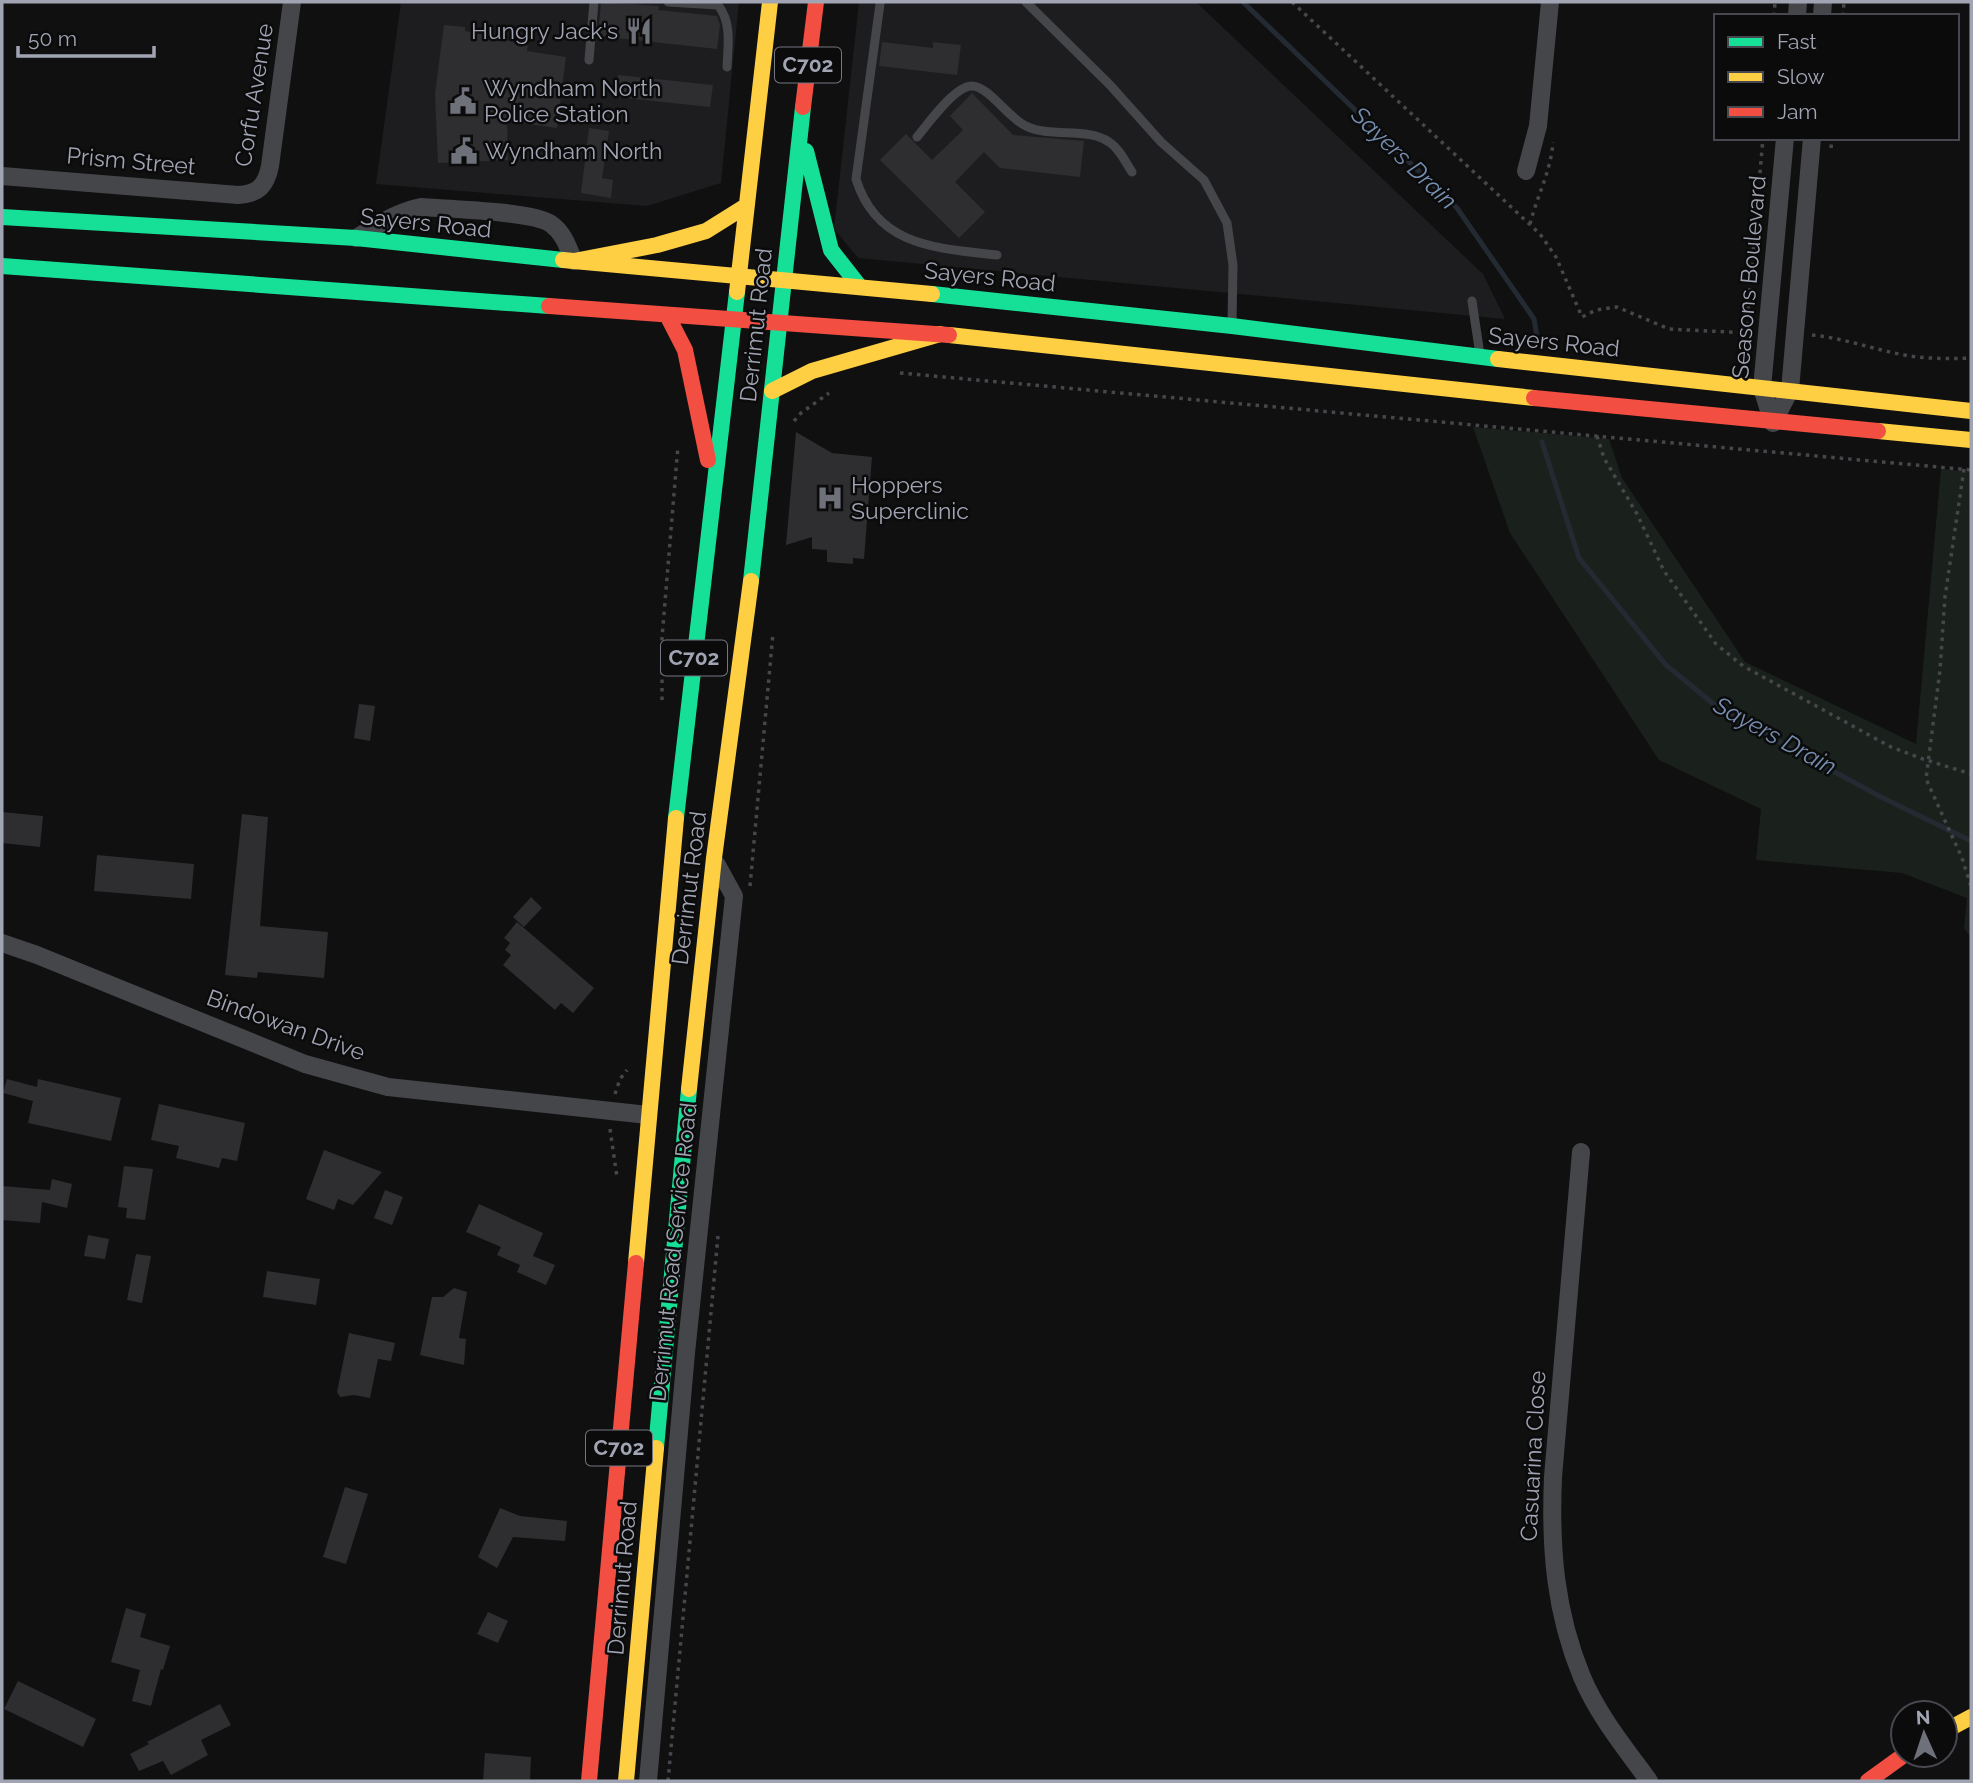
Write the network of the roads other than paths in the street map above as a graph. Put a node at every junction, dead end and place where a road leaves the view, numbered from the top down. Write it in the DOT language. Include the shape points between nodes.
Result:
graph roads {
  1 [pos="292,2"];
  2 [pos="594,2"];
  3 [pos="668,2"];
  4 [pos="770,2"];
  5 [pos="816,2"];
  6 [pos="1026,2"];
  7 [pos="1550,2"];
  8 [pos="880,4"];
  9 [pos="589,60"];
  10 [pos="727,67"];
  11 [pos="800,128"];
  12 [pos="917,136"];
  13 [pos="1786,140"];
  14 [pos="1812,140"];
  15 [pos="1526,171"];
  16 [pos="1132,172"];
  17 [pos="2,176"];
  18 [pos="256,192"];
  19 [pos="746,206"];
  20 [pos="2,217"];
  21 [pos="356,238"];
  22 [pos="997,255"];
  23 [pos="574,261"];
  24 [pos="2,266"];
  25 [pos="737,276"];
  26 [pos="784,280"];
  27 [pos="860,287"];
  28 [pos="1472,301"];
  29 [pos="667,315"];
  30 [pos="733,319"];
  31 [pos="779,323"];
  32 [pos="940,334"];
  33 [pos="1232,346"];
  34 [pos="1480,357"];
  35 [pos="1762,388"];
  36 [pos="1790,390"];
  37 [pos="772,391"];
  38 [pos="1971,411"];
  39 [pos="1773,422"];
  40 [pos="1971,440"];
  41 [pos="714,490"];
  42 [pos="714,858"];
  43 [pos="2,943"];
  44 [pos="667,1116"];
  45 [pos="1581,1153"];
  46 [pos="653,1335"];
  47 [pos="686,1353"];
  48 [pos="626,1367"];
  49 [pos="1889,1766"];
  50 [pos="589,1781"];
  51 [pos="626,1781"];
  52 [pos="648,1781"];
  53 [pos="1649,1781"];
  54 [pos="1868,1781"];
  1 -- 18 [label="street, Corfu Avenue" via="270,166 266,182"];
  2 -- 9 [label="lane"];
  3 -- 10 [label="lane" via="718,5 726,16"];
  4 -- 19 [label="main road, Derrimut Road / C702"];
  5 -- 11 [label="main road, Derrimut Road / C702"];
  6 -- 33 [label="lane" via="1161,142 1204,180 1227,223 1233,265"];
  7 -- 15 [label="street" via="1538,126"];
  8 -- 22 [label="lane" via="856,179 861,195 873,213 910,241"];
  11 -- 26 [label="main road, Derrimut Road / C702"];
  11 -- 27 [label="main road" via="831,250"];
  12 -- 16 [label="lane" via="955,94 978,87 1029,128 1109,141"];
  13 -- 35 [label="street, Seasons Boulevard"];
  14 -- 36 [label="street"];
  17 -- 18 [label="street, Prism Street" via="238,195"];
  19 -- 23 [label="main road" via="706,231"];
  19 -- 25 [label="main road, Derrimut Road / C702"];
  20 -- 21 [label="main road, Sayers Road"];
  21 -- 23 [label="main road, Sayers Road"];
  21 -- 23 [label="street" via="392,216 421,207 529,216 560,232"];
  23 -- 25 [label="main road, Sayers Road"];
  24 -- 29 [label="main road, Sayers Road"];
  25 -- 26 [label="main road, Sayers Road"];
  25 -- 30 [label="main road, Derrimut Road / C702"];
  26 -- 27 [label="main road, Sayers Road"];
  26 -- 31 [label="main road, Derrimut Road / C702"];
  27 -- 33 [label="main road, Sayers Road"];
  28 -- 34 [label="lane"];
  29 -- 30 [label="main road, Sayers Road"];
  29 -- 41 [label="main road" via="685,350"];
  30 -- 31 [label="main road, Sayers Road"];
  30 -- 41 [label="main road, Derrimut Road / C702"];
  31 -- 32 [label="main road, Sayers Road"];
  31 -- 37 [label="main road, Derrimut Road / C702"];
  32 -- 33 [label="main road, Sayers Road"];
  32 -- 37 [label="main road" via="812,371"];
  33 -- 34 [label="main road, Sayers Road"];
  33 -- 39 [label="main road, Sayers Road"];
  34 -- 35 [label="main road, Sayers Road"];
  35 -- 36 [label="main road, Sayers Road"];
  35 -- 39 [label="street, Seasons Boulevard"];
  36 -- 38 [label="main road, Sayers Road"];
  36 -- 39 [label="street"];
  37 -- 42 [label="main road, Derrimut Road / C702"];
  39 -- 40 [label="main road, Sayers Road"];
  41 -- 44 [label="main road, Derrimut Road / C702" via="675,827"];
  42 -- 44 [label="main road, Derrimut Road / C702"];
  42 -- 47 [label="street, Derrimut Road Service Road" via="734,896"];
  43 -- 44 [label="street, Bindowan Drive" via="305,1064 388,1087"];
  44 -- 46 [label="main road, Derrimut Road / C702"];
  44 -- 48 [label="main road, Derrimut Road / C702"];
  45 -- 53 [label="street, Casuarina Close" via="1553,1477 1554,1579 1582,1678 1607,1724"];
  46 -- 47 [label="street"];
  46 -- 48 [label="main road" via="638,1346"];
  46 -- 51 [label="main road, Derrimut Road / C702"];
  47 -- 52 [label="street, Derrimut Road Service Road"];
  48 -- 50 [label="main road, Derrimut Road / C702"];
  49 -- 54 [label="main road"];
}
